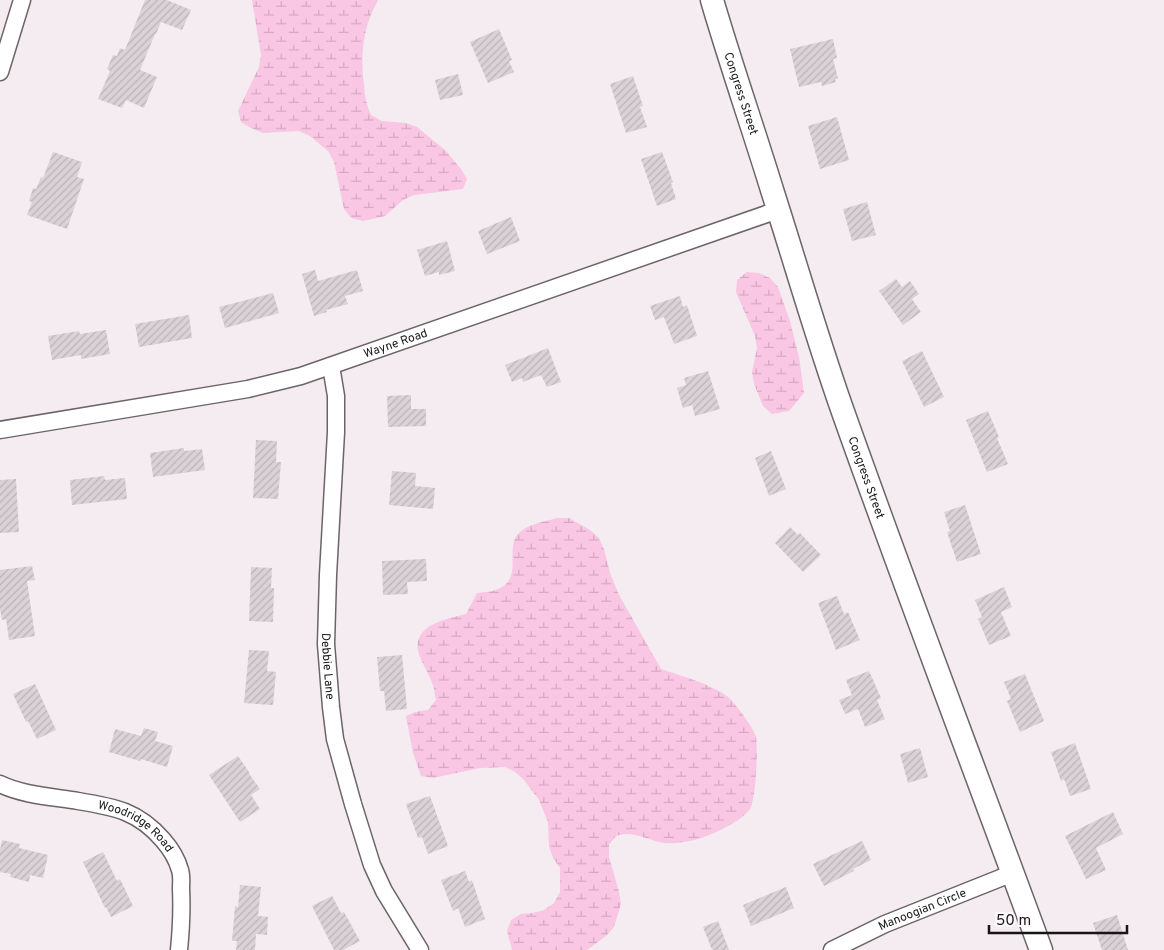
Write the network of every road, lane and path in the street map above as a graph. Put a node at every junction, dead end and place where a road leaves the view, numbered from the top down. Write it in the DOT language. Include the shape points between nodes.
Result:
graph roads {
  1 [pos="22,0"];
  2 [pos="712,0"];
  3 [pos="0,72"];
  4 [pos="778,210"];
  5 [pos="331,366"];
  6 [pos="0,430"];
  7 [pos="0,784"];
  8 [pos="1013,874"];
  9 [pos="179,950"];
  10 [pos="420,950"];
  11 [pos="832,950"];
  12 [pos="1041,950"];
  1 -- 3 [label="street"];
  2 -- 4 [label="main road, Congress Street"];
  4 -- 5 [label="street, Wayne Road"];
  4 -- 8 [label="main road, Congress Street" via="844,416"];
  5 -- 6 [label="street, Wayne Road" via="248,389"];
  5 -- 10 [label="street, Debbie Lane" via="336,396 336,432 326,644 335,739 372,865 384,892"];
  7 -- 9 [label="street, Woodridge Road" via="38,795 122,810 154,830 172,853 180,870"];
  8 -- 11 [label="street, Manoogian Circle" via="885,924"];
  8 -- 12 [label="main road, Congress Street"];
}
